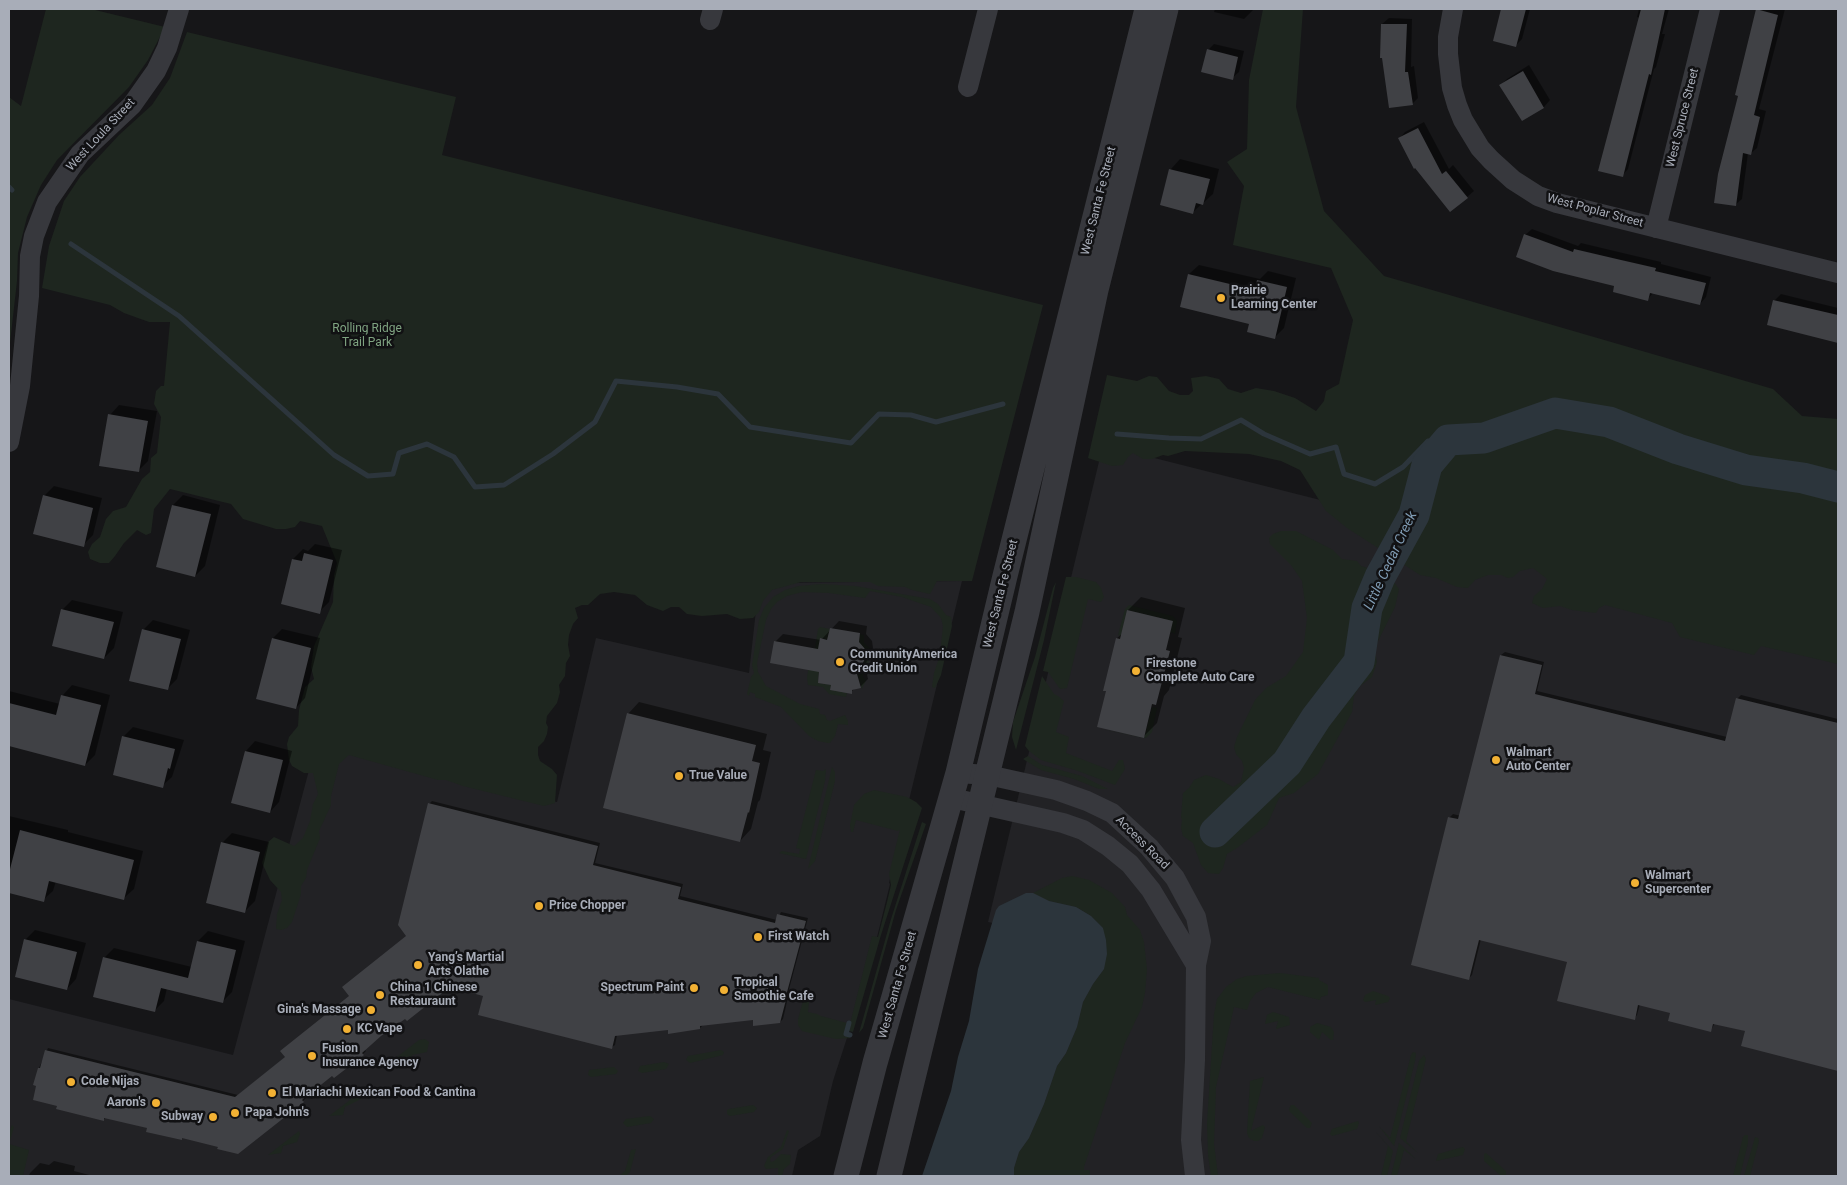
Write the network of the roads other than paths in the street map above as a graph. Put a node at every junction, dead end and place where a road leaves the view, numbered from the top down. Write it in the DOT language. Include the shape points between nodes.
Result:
graph roads {
  1 [pos="179,9"];
  2 [pos="988,9"];
  3 [pos="1147,9"];
  4 [pos="1166,9"];
  5 [pos="1453,9"];
  6 [pos="1710,9"];
  7 [pos="968,87"];
  8 [pos="1656,228"];
  9 [pos="1838,273"];
  10 [pos="9,442"];
  11 [pos="958,773"];
  12 [pos="988,775"];
  13 [pos="952,798"];
  14 [pos="980,805"];
  15 [pos="1196,965"];
  16 [pos="846,1176"];
  17 [pos="889,1176"];
  18 [pos="1195,1176"];
  1 -- 10 [label="street, West Loula Street" via="156,71 132,105 80,154 47,202 30,256 20,386"];
  2 -- 7 [label="street"];
  3 -- 11 [label="street, West Santa Fe Street"];
  4 -- 12 [label="street, West Santa Fe Street" via="1096,290 1028,612"];
  5 -- 8 [label="street, West Poplar Street" via="1448,37 1452,88 1467,127 1491,160 1538,196"];
  6 -- 8 [label="street, West Spruce Street"];
  8 -- 9 [label="street, West Poplar Street"];
  11 -- 12 [label="street, Access Road"];
  11 -- 13 [label="street, West Santa Fe Street"];
  12 -- 14 [label="street, West Santa Fe Street"];
  12 -- 15 [label="street, Access Road" via="1056,790 1112,813 1149,847 1175,878 1196,917 1201,941"];
  13 -- 14 [label="street, Access Road"];
  13 -- 16 [label="street, West Santa Fe Street" via="875,1063"];
  14 -- 15 [label="street, Access Road" via="1063,823 1083,830 1108,846 1130,864 1152,890"];
  14 -- 17 [label="street, West Santa Fe Street"];
  15 -- 18 [label="street, Access Road" via="1191,1140"];
}
